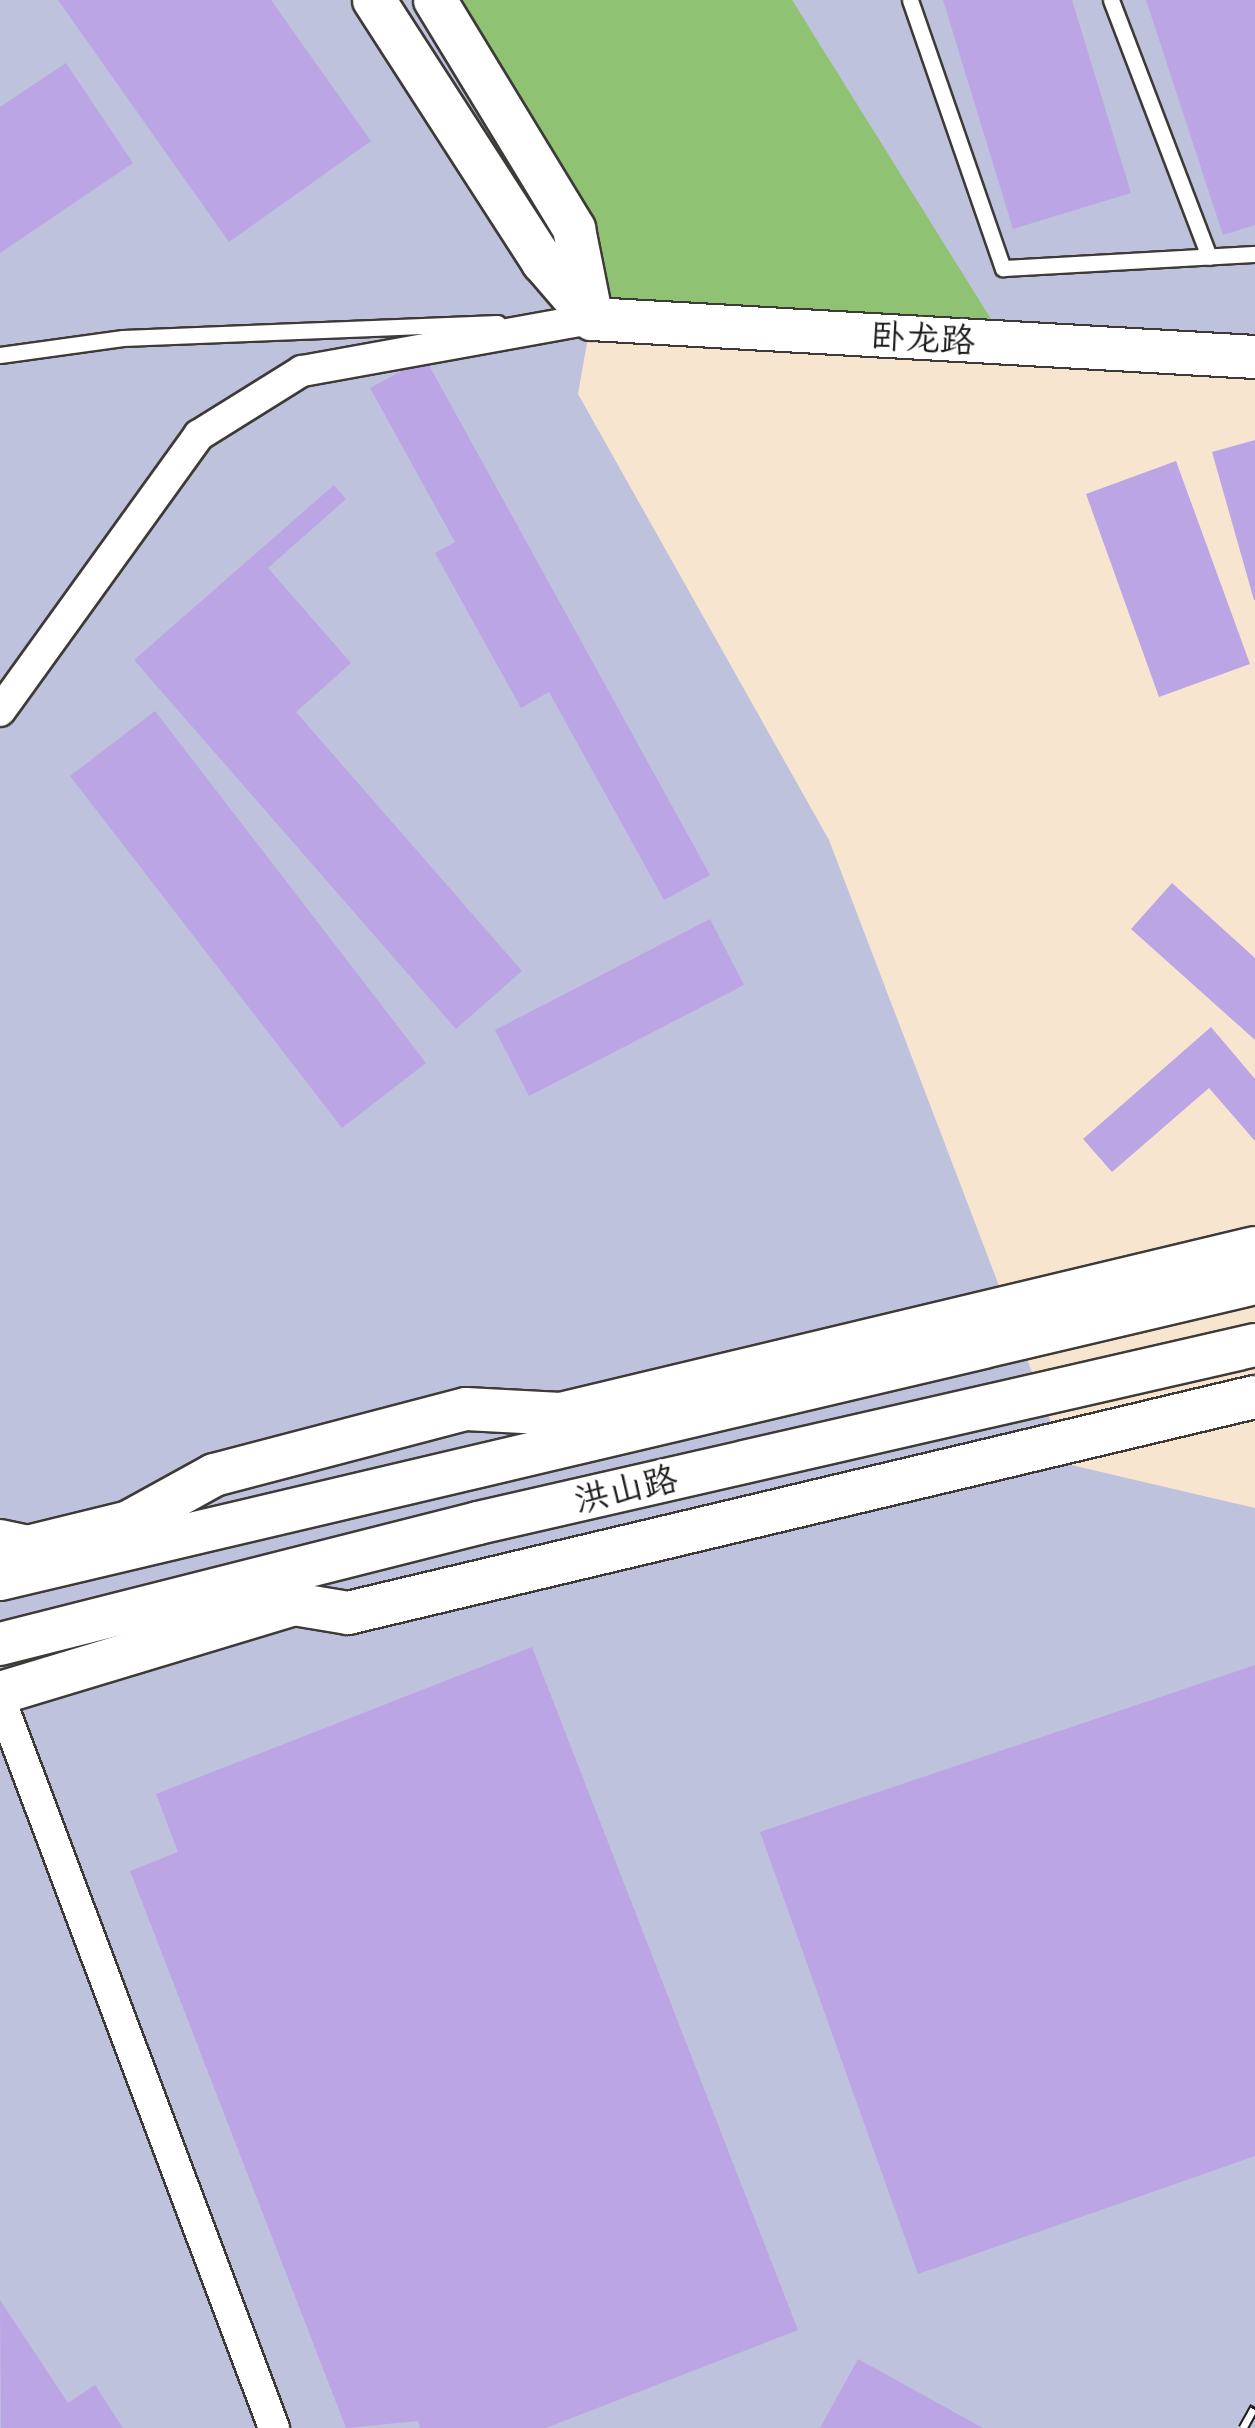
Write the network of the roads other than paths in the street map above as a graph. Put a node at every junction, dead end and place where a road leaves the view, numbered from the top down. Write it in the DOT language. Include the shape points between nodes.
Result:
graph roads {
  1 [pos="374,0"];
  2 [pos="435,0"];
  3 [pos="910,0"];
  4 [pos="1111,0"];
  5 [pos="1255,254"];
  6 [pos="1209,257"];
  7 [pos="592,319"];
  8 [pos="0,356"];
  9 [pos="1255,357"];
  10 [pos="0,711"];
  11 [pos="1249,1271"];
  12 [pos="1255,1345"];
  13 [pos="1255,1397"];
  14 [pos="0,1541"];
  15 [pos="0,1579"];
  16 [pos="0,1644"];
  17 [pos="0,1696"];
  18 [pos="274,2428"];
  1 -- 7 [label="street" via="543,262"];
  2 -- 7 [label="street" via="574,229"];
  3 -- 6 [label="lane" via="1003,268"];
  4 -- 6 [label="lane"];
  5 -- 6 [label="lane"];
  7 -- 8 [label="lane" via="123,338"];
  7 -- 9 [label="street, 卧龙路"];
  7 -- 10 [label="street" via="302,371 200,435"];
  11 -- 14 [label="street" via="561,1414 466,1409 214,1475 129,1522 28,1547"];
  11 -- 15 [label="street, 洪山路"];
  12 -- 16 [label="street, 洪山路" via="478,1523"];
  13 -- 17 [label="street" via="348,1612 294,1604"];
  17 -- 18 [label="street"];
}
